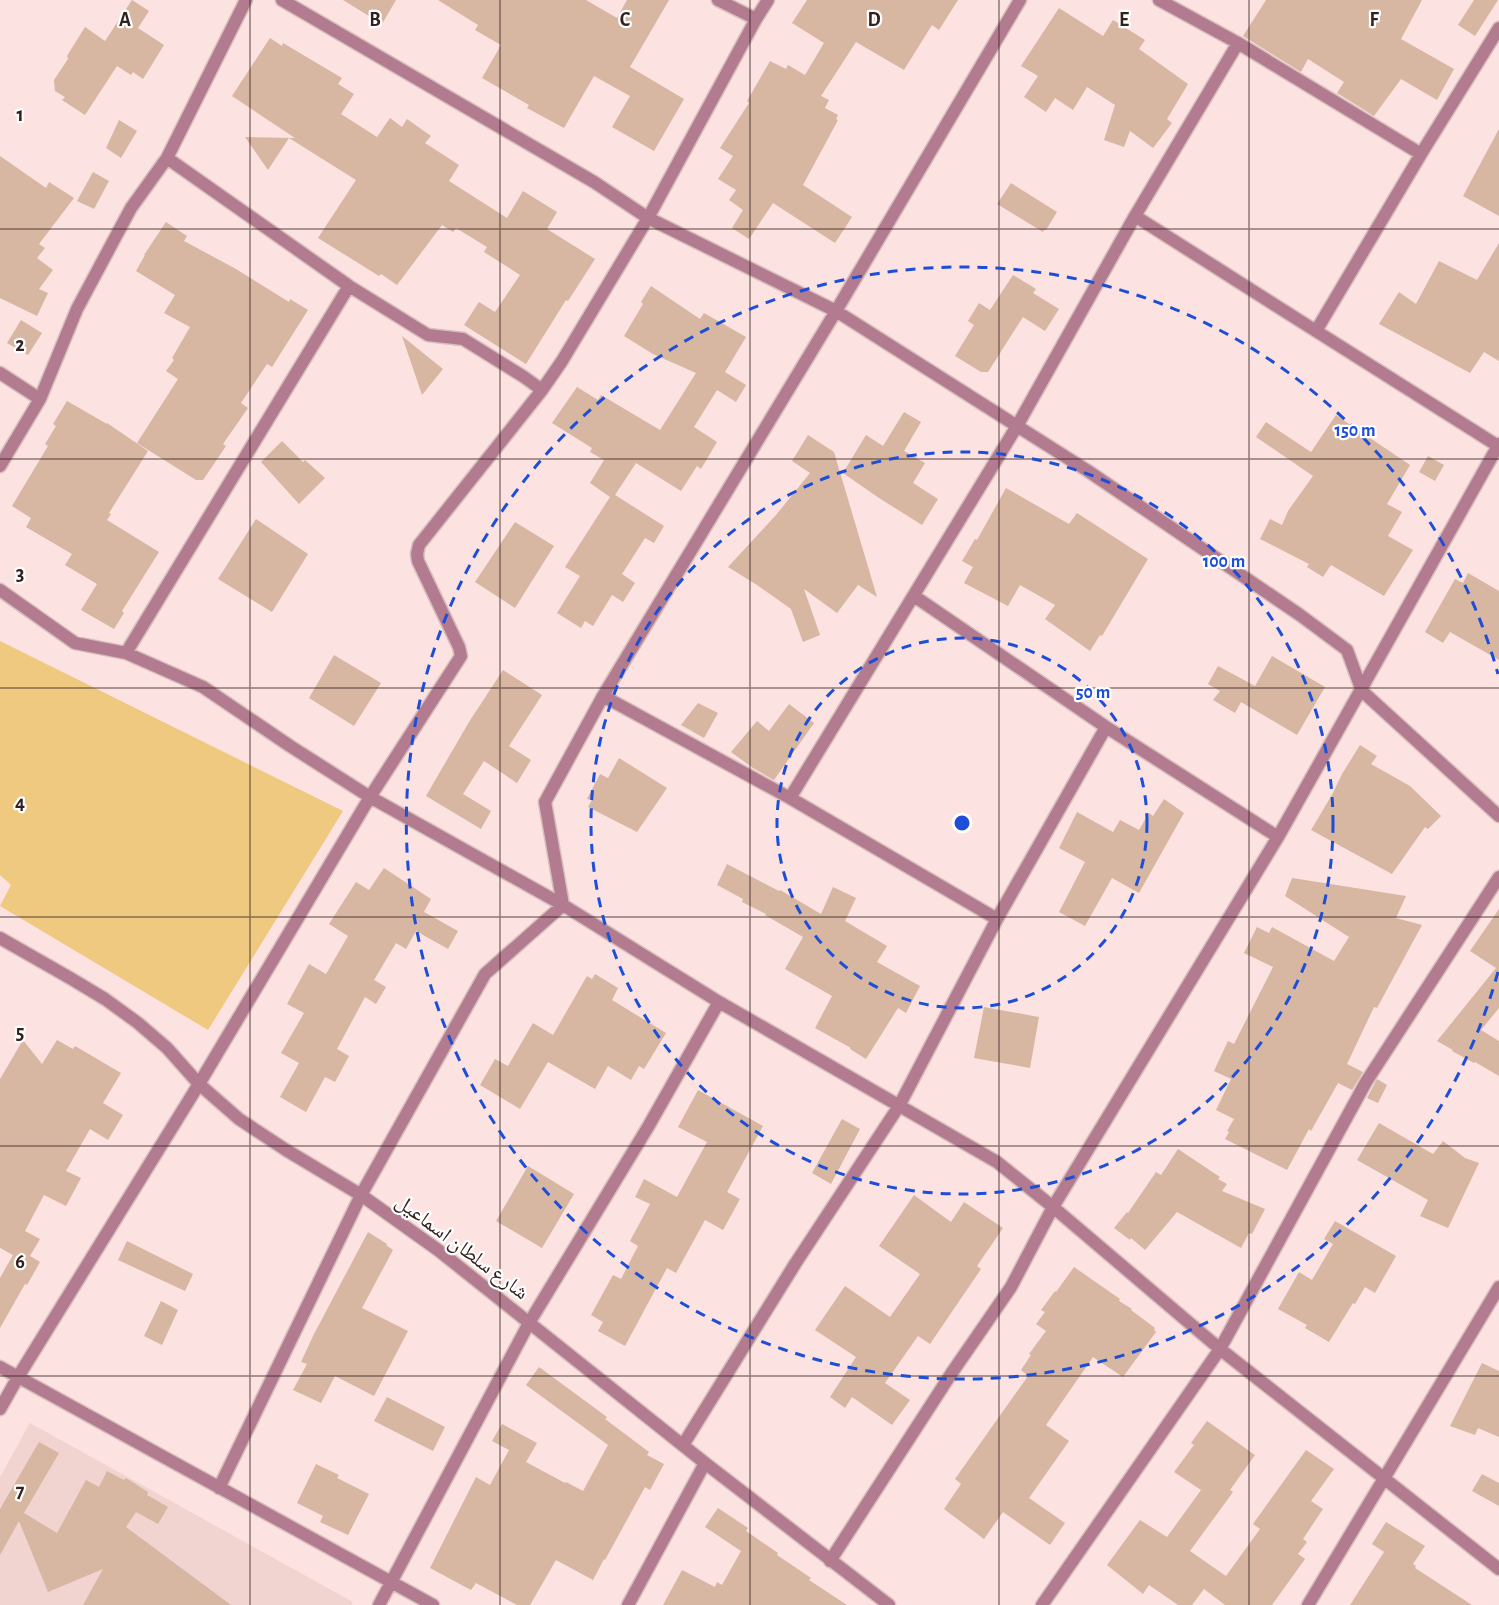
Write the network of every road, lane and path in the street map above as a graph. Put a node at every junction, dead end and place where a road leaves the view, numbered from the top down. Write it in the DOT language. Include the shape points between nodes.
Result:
graph roads {
  1 [pos="246,0"];
  2 [pos="282,0"];
  3 [pos="718,0"];
  4 [pos="768,0"];
  5 [pos="1020,0"];
  6 [pos="1159,0"];
  7 [pos="756,20"];
  8 [pos="1499,28"];
  9 [pos="1238,43"];
  10 [pos="1421,154"];
  11 [pos="167,158"];
  12 [pos="1135,216"];
  13 [pos="648,218"];
  14 [pos="349,286"];
  15 [pos="836,311"];
  16 [pos="1316,331"];
  17 [pos="0,373"];
  18 [pos="542,390"];
  19 [pos="40,399"];
  20 [pos="1017,426"];
  21 [pos="1498,445"];
  22 [pos="0,466"];
  23 [pos="0,590"];
  24 [pos="914,596"];
  25 [pos="126,653"];
  26 [pos="1362,691"];
  27 [pos="603,696"];
  28 [pos="1106,727"];
  29 [pos="370,797"];
  30 [pos="790,798"];
  31 [pos="1499,816"];
  32 [pos="1278,837"];
  33 [pos="1499,877"];
  34 [pos="563,905"];
  35 [pos="996,919"];
  36 [pos="0,938"];
  37 [pos="719,1002"];
  38 [pos="199,1084"];
  39 [pos="899,1106"];
  40 [pos="361,1195"];
  41 [pos="1053,1208"];
  42 [pos="1499,1287"];
  43 [pos="529,1323"];
  44 [pos="1220,1349"];
  45 [pos="0,1367"];
  46 [pos="18,1377"];
  47 [pos="0,1409"];
  48 [pos="682,1445"];
  49 [pos="705,1463"];
  50 [pos="1384,1479"];
  51 [pos="219,1488"];
  52 [pos="830,1561"];
  53 [pos="1499,1569"];
  54 [pos="391,1582"];
  55 [pos="874,1600"];
  56 [pos="379,1605"];
  57 [pos="433,1605"];
  58 [pos="628,1605"];
  59 [pos="889,1605"];
  60 [pos="1042,1605"];
  61 [pos="1308,1605"];
  1 -- 11 [label="street"];
  2 -- 13 [label="street" via="594,182"];
  3 -- 7 [label="street"];
  4 -- 7 [label="street"];
  5 -- 15 [label="street"];
  6 -- 9 [label="street"];
  7 -- 13 [label="street"];
  8 -- 10 [label="street"];
  9 -- 10 [label="street"];
  9 -- 12 [label="street"];
  10 -- 16 [label="street"];
  11 -- 14 [label="street"];
  11 -- 19 [label="street" via="131,208 77,309"];
  12 -- 16 [label="street"];
  12 -- 20 [label="street"];
  13 -- 15 [label="street"];
  13 -- 18 [label="street"];
  14 -- 18 [label="street" via="428,335 463,339"];
  14 -- 25 [label="street"];
  15 -- 20 [label="street"];
  15 -- 27 [label="street"];
  16 -- 21 [label="street"];
  17 -- 19 [label="street"];
  18 -- 29 [label="street" via="419,545 418,561 461,656"];
  19 -- 22 [label="street"];
  20 -- 24 [label="street"];
  20 -- 26 [label="street" via="1347,650"];
  21 -- 26 [label="street"];
  23 -- 25 [label="street" via="75,643"];
  24 -- 28 [label="street"];
  24 -- 30 [label="street"];
  25 -- 29 [label="street" via="203,687"];
  26 -- 31 [label="street"];
  26 -- 32 [label="street"];
  27 -- 30 [label="street"];
  27 -- 34 [label="street" via="545,802"];
  28 -- 32 [label="street"];
  28 -- 35 [label="street"];
  29 -- 34 [label="street"];
  29 -- 38 [label="street"];
  30 -- 35 [label="street"];
  32 -- 41 [label="street"];
  33 -- 44 [label="street" via="1366,1082"];
  34 -- 37 [label="street"];
  34 -- 40 [label="street" via="485,974"];
  35 -- 39 [label="street"];
  36 -- 38 [label="street, شارع سلطان اسماعيل" via="105,999 138,1023"];
  37 -- 39 [label="street"];
  37 -- 43 [label="street"];
  38 -- 40 [label="street, شارع سلطان اسماعيل" via="239,1119"];
  38 -- 46 [label="street"];
  39 -- 41 [label="street" via="998,1162"];
  39 -- 48 [label="street"];
  40 -- 43 [label="street, شارع سلطان اسماعيل"];
  40 -- 51 [label="street"];
  41 -- 44 [label="street"];
  41 -- 52 [label="street" via="1011,1287"];
  42 -- 50 [label="street"];
  43 -- 48 [label="street, شارع سلطان اسماعيل"];
  43 -- 54 [label="street"];
  44 -- 50 [label="street"];
  44 -- 60 [label="street"];
  45 -- 46 [label="street"];
  46 -- 47 [label="street"];
  46 -- 51 [label="street"];
  48 -- 49 [label="street, شارع سلطان اسماعيل"];
  49 -- 52 [label="street, شارع سلطان اسماعيل"];
  49 -- 58 [label="street"];
  50 -- 53 [label="street"];
  50 -- 61 [label="street"];
  51 -- 54 [label="street"];
  52 -- 55 [label="street, شارع سلطان اسماعيل"];
  54 -- 56 [label="street"];
  54 -- 57 [label="street"];
  55 -- 59 [label="street, شارع سلطان اسماعيل"];
}
